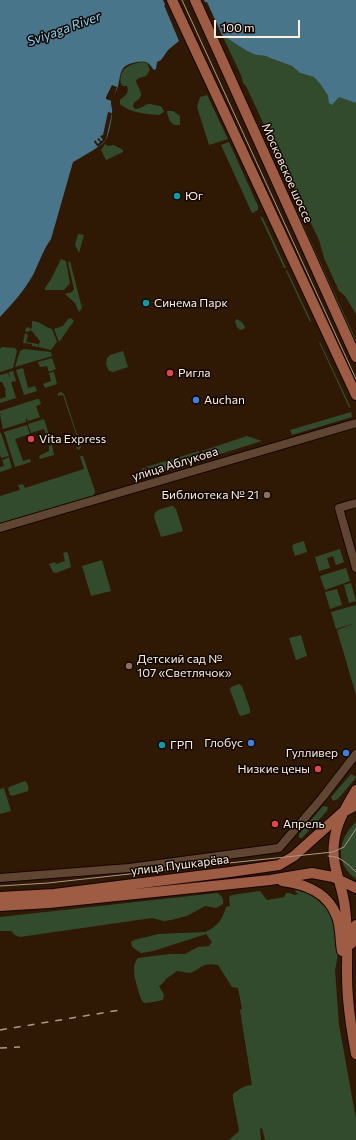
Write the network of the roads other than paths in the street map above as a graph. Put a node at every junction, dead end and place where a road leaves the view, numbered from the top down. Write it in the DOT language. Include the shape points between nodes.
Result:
graph roads {
  1 [pos="172,0"];
  2 [pos="195,0"];
  3 [pos="356,357"];
  4 [pos="356,395"];
  5 [pos="356,423"];
  6 [pos="356,502"];
  7 [pos="0,528"];
  8 [pos="356,568"];
  9 [pos="356,754"];
  10 [pos="356,790"];
  11 [pos="356,805"];
  12 [pos="343,812"];
  13 [pos="0,878"];
  14 [pos="339,879"];
  15 [pos="270,880"];
  16 [pos="356,888"];
  17 [pos="0,897"];
  18 [pos="0,906"];
  19 [pos="356,925"];
  20 [pos="347,957"];
  21 [pos="347,976"];
  22 [pos="356,1054"];
  1 -- 4 [label="main road"];
  2 -- 3 [label="main road, Московское шоссе"];
  5 -- 7 [label="street, улица Аблукова"];
  6 -- 8 [label="street" via="339,508"];
  9 -- 13 [label="street" via="280,848 129,868"];
  10 -- 12 [label="main road"];
  11 -- 12 [label="main road"];
  12 -- 14 [label="main road" via="336,830 334,847 334,863"];
  12 -- 17 [label="main road, улица Пушкарёва" via="294,856 274,866 54,894"];
  14 -- 15 [label="main road, улица Пушкарёва" via="312,873"];
  14 -- 16 [label="main road, улица Пушкарёва"];
  14 -- 20 [label="main road" via="345,907"];
  15 -- 18 [label="main road, улица Пушкарёва"];
  15 -- 21 [label="main road" via="306,886 329,902 337,917"];
  19 -- 20 [label="main road"];
  20 -- 21 [label="main road"];
  21 -- 22 [label="main road"];
}
